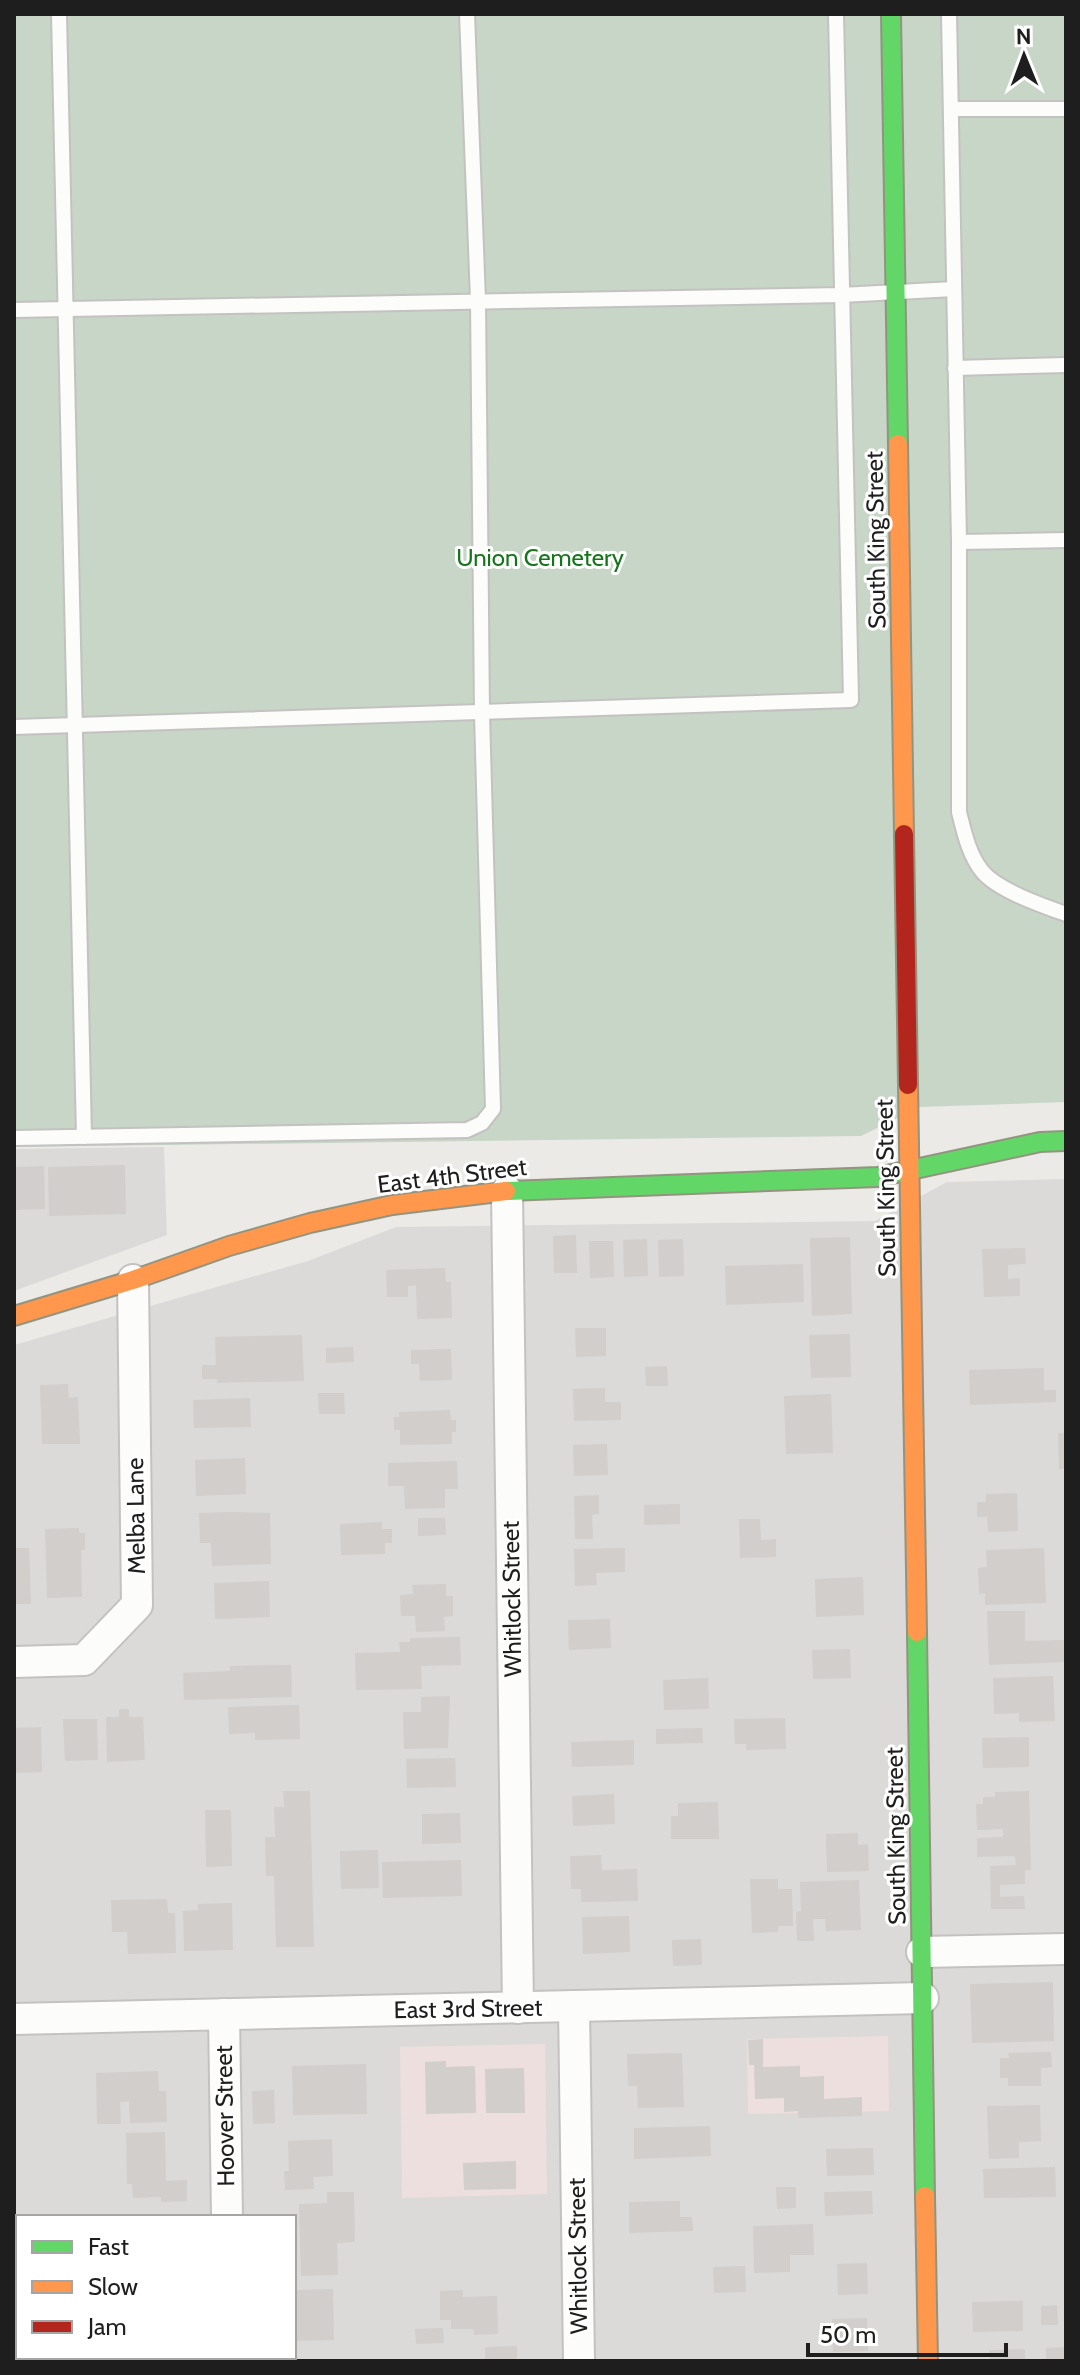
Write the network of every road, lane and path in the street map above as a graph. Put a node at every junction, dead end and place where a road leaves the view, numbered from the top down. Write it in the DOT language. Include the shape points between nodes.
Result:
graph roads {
  1 [pos="59,14"];
  2 [pos="467,14"];
  3 [pos="836,14"];
  4 [pos="891,14"];
  5 [pos="949,14"];
  6 [pos="951,109"];
  7 [pos="1066,109"];
  8 [pos="954,289"];
  9 [pos="896,293"];
  10 [pos="841,295"];
  11 [pos="478,300"];
  12 [pos="64,308"];
  13 [pos="14,310"];
  14 [pos="1066,365"];
  15 [pos="955,368"];
  16 [pos="1066,540"];
  17 [pos="959,542"];
  18 [pos="482,714"];
  19 [pos="77,726"];
  20 [pos="14,727"];
  21 [pos="1066,914"];
  22 [pos="84,1137"];
  23 [pos="14,1138"];
  24 [pos="1066,1141"];
  25 [pos="910,1169"];
  26 [pos="507,1191"];
  27 [pos="133,1280"];
  28 [pos="14,1316"];
  29 [pos="14,1662"];
  30 [pos="1066,1949"];
  31 [pos="922,1952"];
  32 [pos="923,1998"];
  33 [pos="574,2006"];
  34 [pos="518,2008"];
  35 [pos="224,2014"];
  36 [pos="14,2019"];
  37 [pos="227,2215"];
  38 [pos="579,2361"];
  39 [pos="928,2361"];
  1 -- 12 [label="lane"];
  2 -- 11 [label="lane"];
  3 -- 10 [label="lane"];
  4 -- 9 [label="street, South King Street"];
  5 -- 6 [label="lane"];
  6 -- 7 [label="lane"];
  6 -- 8 [label="lane"];
  8 -- 9 [label="lane"];
  8 -- 15 [label="lane"];
  9 -- 10 [label="lane"];
  9 -- 25 [label="street, South King Street"];
  10 -- 11 [label="lane"];
  10 -- 18 [label="lane" via="851,700"];
  11 -- 12 [label="lane"];
  11 -- 18 [label="lane"];
  12 -- 13 [label="lane"];
  12 -- 19 [label="lane"];
  14 -- 15 [label="lane"];
  15 -- 17 [label="lane"];
  16 -- 17 [label="lane"];
  17 -- 21 [label="lane" via="959,812 968,844 982,872 1026,901"];
  18 -- 19 [label="lane"];
  18 -- 22 [label="lane" via="493,1109 482,1123 467,1130"];
  19 -- 20 [label="lane"];
  19 -- 22 [label="lane"];
  22 -- 23 [label="lane"];
  24 -- 25 [label="street, East 4th Street"];
  25 -- 26 [label="street, East 4th Street" via="878,1177"];
  25 -- 31 [label="street, South King Street"];
  26 -- 27 [label="street, East 4th Street" via="392,1205 310,1223"];
  26 -- 34 [label="street, Whitlock Street"];
  27 -- 28 [label="street, East 4th Street"];
  27 -- 29 [label="street, Melba Lane" via="137,1605 84,1660"];
  30 -- 31 [label="street"];
  31 -- 32 [label="street, South King Street"];
  32 -- 33 [label="street, East 3rd Street"];
  32 -- 39 [label="street, South King Street"];
  33 -- 34 [label="street, East 3rd Street"];
  33 -- 38 [label="street, Whitlock Street"];
  34 -- 35 [label="street, East 3rd Street"];
  35 -- 36 [label="street, East 3rd Street"];
  35 -- 37 [label="street, Hoover Street"];
}
